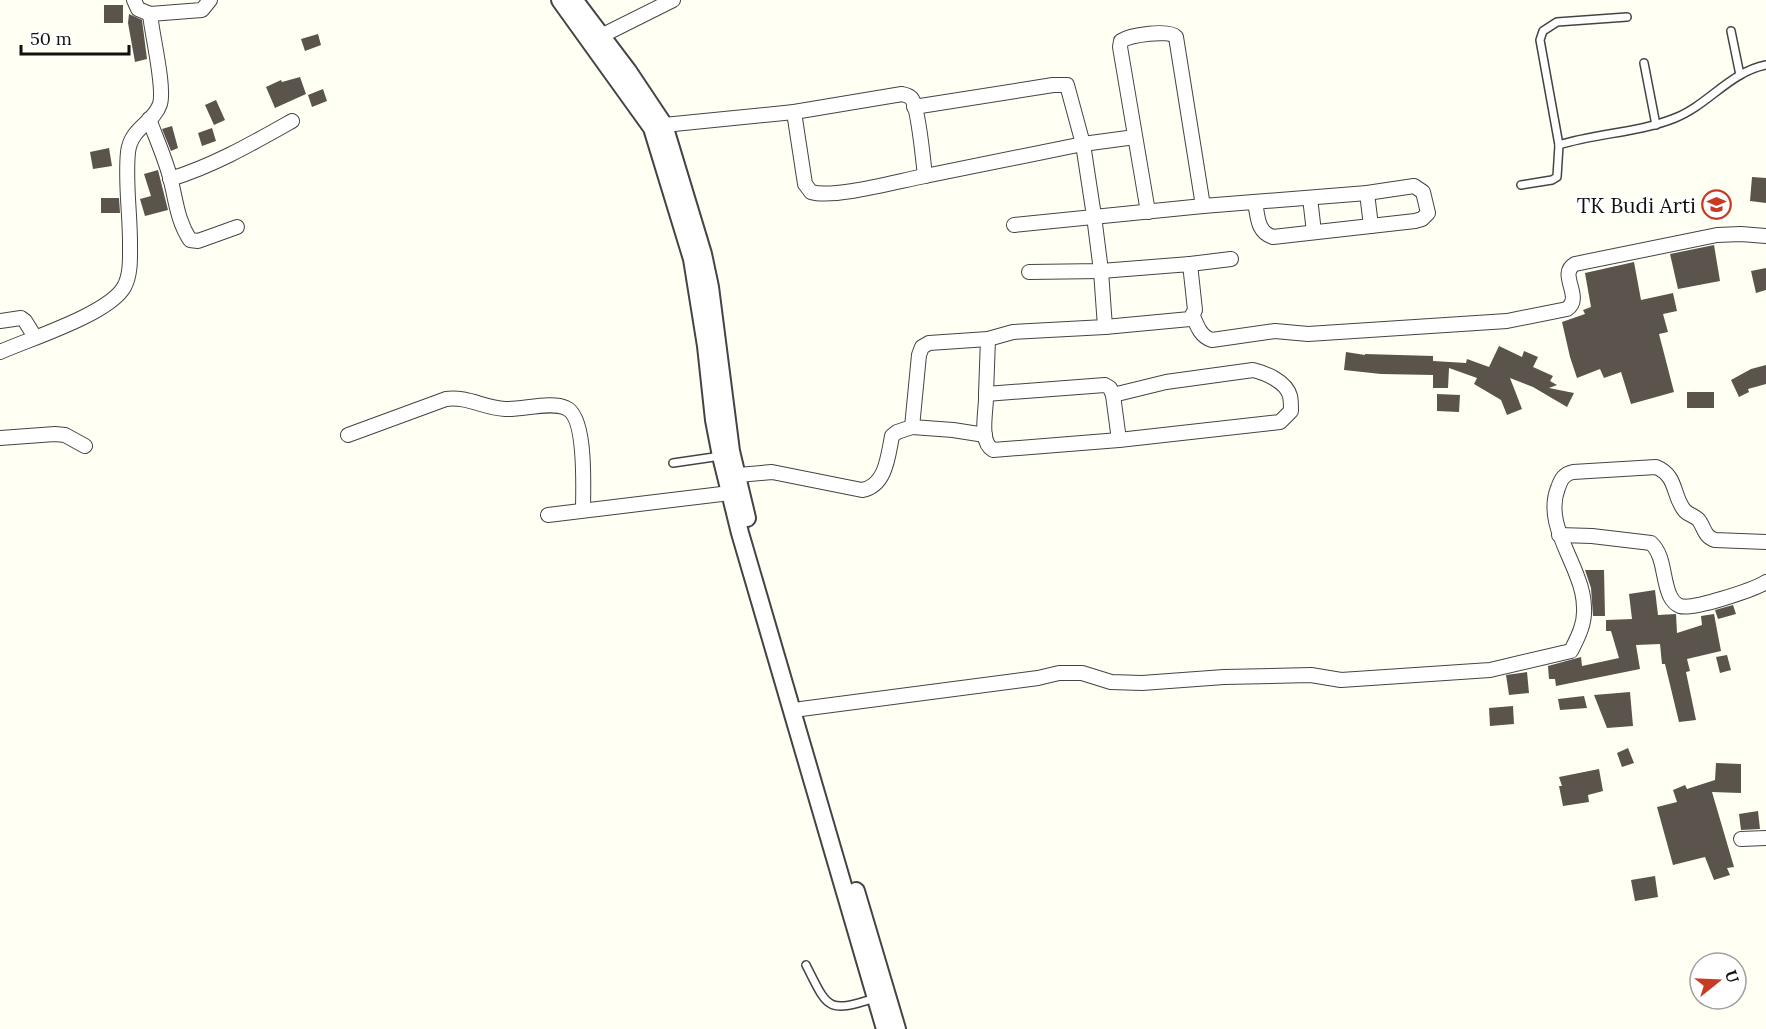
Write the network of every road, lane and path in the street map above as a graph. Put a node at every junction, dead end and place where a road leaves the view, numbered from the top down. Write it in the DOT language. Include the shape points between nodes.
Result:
graph roads {
  1 [pos="134,0"];
  2 [pos="210,0"];
  3 [pos="560,0"];
  4 [pos="574,0"];
  5 [pos="673,0"];
  6 [pos="150,14"];
  7 [pos="1627,17"];
  8 [pos="1731,31"];
  9 [pos="601,36"];
  10 [pos="1644,63"];
  11 [pos="1766,65"];
  12 [pos="1740,75"];
  13 [pos="623,76"];
  14 [pos="914,106"];
  15 [pos="794,112"];
  16 [pos="149,119"];
  17 [pos="292,121"];
  18 [pos="664,125"];
  19 [pos="1656,125"];
  20 [pos="1136,137"];
  21 [pos="1083,144"];
  22 [pos="1559,145"];
  23 [pos="925,176"];
  24 [pos="170,178"];
  25 [pos="1521,185"];
  26 [pos="1366,193"];
  27 [pos="1310,198"];
  28 [pos="1255,202"];
  29 [pos="1203,206"];
  30 [pos="1148,212"];
  31 [pos="1094,216"];
  32 [pos="1014,225"];
  33 [pos="1371,226"];
  34 [pos="237,227"];
  35 [pos="1314,232"];
  36 [pos="1766,236"];
  37 [pos="1231,259"];
  38 [pos="1190,264"];
  39 [pos="1101,271"];
  40 [pos="1029,272"];
  41 [pos="1193,316"];
  42 [pos="0,321"];
  43 [pos="1105,327"];
  44 [pos="35,337"];
  45 [pos="988,339"];
  46 [pos="0,352"];
  47 [pos="986,394"];
  48 [pos="1113,395"];
  49 [pos="912,427"];
  50 [pos="348,435"];
  51 [pos="985,435"];
  52 [pos="0,438"];
  53 [pos="1119,440"];
  54 [pos="85,446"];
  55 [pos="721,456"];
  56 [pos="674,463"];
  57 [pos="731,481"];
  58 [pos="583,510"];
  59 [pos="548,515"];
  60 [pos="1559,535"];
  61 [pos="1766,542"];
  62 [pos="1766,582"];
  63 [pos="801,709"];
  64 [pos="826,808"];
  65 [pos="1766,838"];
  66 [pos="1741,839"];
  67 [pos="806,965"];
  68 [pos="874,998"];
  69 [pos="885,1029"];
  70 [pos="897,1029"];
  1 -- 6 [label="street" via="138,9"];
  2 -- 6 [label="street" via="202,10"];
  3 -- 13 [label="street"];
  4 -- 9 [label="street"];
  5 -- 9 [label="street"];
  6 -- 16 [label="street" via="162,90 159,105"];
  7 -- 22 [label="lane" via="1557,22 1543,31 1540,40"];
  8 -- 12 [label="lane"];
  9 -- 13 [label="street"];
  10 -- 19 [label="lane"];
  11 -- 12 [label="lane"];
  12 -- 19 [label="lane" via="1686,113"];
  13 -- 18 [label="street"];
  13 -- 55 [label="street" via="652,128 692,259"];
  14 -- 15 [label="street" via="913,100 902,94"];
  14 -- 21 [label="street" via="1067,85"];
  14 -- 23 [label="street"];
  15 -- 18 [label="street"];
  15 -- 23 [label="street" via="806,184 811,192 837,193"];
  16 -- 24 [label="street"];
  16 -- 44 [label="street" via="129,143 129,272 124,288 107,304"];
  17 -- 24 [label="street" via="190,173"];
  18 -- 57 [label="street" via="710,287 731,451"];
  19 -- 22 [label="lane"];
  20 -- 21 [label="street"];
  20 -- 29 [label="street" via="1121,41 1128,36 1173,33"];
  20 -- 30 [label="street"];
  21 -- 23 [label="street"];
  21 -- 31 [label="street"];
  22 -- 25 [label="lane" via="1557,177"];
  24 -- 34 [label="street" via="182,228 190,240 198,241"];
  26 -- 27 [label="street"];
  26 -- 33 [label="street"];
  26 -- 33 [label="street" via="1414,186 1423,192 1428,209 1419,220"];
  27 -- 28 [label="street"];
  27 -- 35 [label="street"];
  28 -- 29 [label="street"];
  28 -- 35 [label="street" via="1260,228 1266,235"];
  29 -- 30 [label="street"];
  30 -- 31 [label="street"];
  31 -- 32 [label="street"];
  31 -- 39 [label="street"];
  33 -- 35 [label="street"];
  36 -- 41 [label="street" via="1717,235 1575,264 1568,272 1572,305 1521,319 1308,334 1275,331 1212,340 1197,327"];
  37 -- 38 [label="street"];
  38 -- 39 [label="street"];
  38 -- 41 [label="street"];
  39 -- 40 [label="street"];
  39 -- 43 [label="street"];
  41 -- 43 [label="street"];
  42 -- 44 [label="street" via="21,318"];
  43 -- 45 [label="street" via="1013,332"];
  44 -- 46 [label="street"];
  45 -- 47 [label="street"];
  45 -- 49 [label="street" via="929,343 922,347"];
  47 -- 48 [label="street" via="1105,385"];
  47 -- 51 [label="street"];
  48 -- 53 [label="street"];
  48 -- 53 [label="street" via="1166,382 1253,370 1275,379 1290,396 1291,411 1280,422"];
  49 -- 51 [label="street"];
  49 -- 57 [label="street" via="892,436 883,474 870,488 862,490 772,472"];
  50 -- 58 [label="street" via="446,399 499,409 555,405 567,408 578,425"];
  51 -- 53 [label="street" via="993,450"];
  52 -- 54 [label="street" via="55,434"];
  55 -- 56 [label="lane"];
  55 -- 57 [label="street"];
  57 -- 58 [label="street"];
  57 -- 63 [label="street" via="750,529"];
  57 -- 64 [label="street" via="785,693"];
  58 -- 59 [label="street"];
  60 -- 61 [label="street" via="1556,491 1566,474 1656,467 1670,477 1683,509 1700,521 1708,537"];
  60 -- 62 [label="street" via="1650,543 1658,552 1670,596 1682,606 1748,591"];
  60 -- 63 [label="street" via="1577,574 1585,610 1576,642 1571,651 1563,654 1490,670 1341,680 1311,675 1142,683 1059,673"];
  63 -- 64 [label="street"];
  64 -- 68 [label="street"];
  64 -- 70 [label="street"];
  65 -- 66 [label="street"];
  67 -- 68 [label="lane" via="824,1000 839,1007"];
  68 -- 69 [label="street"];
}
